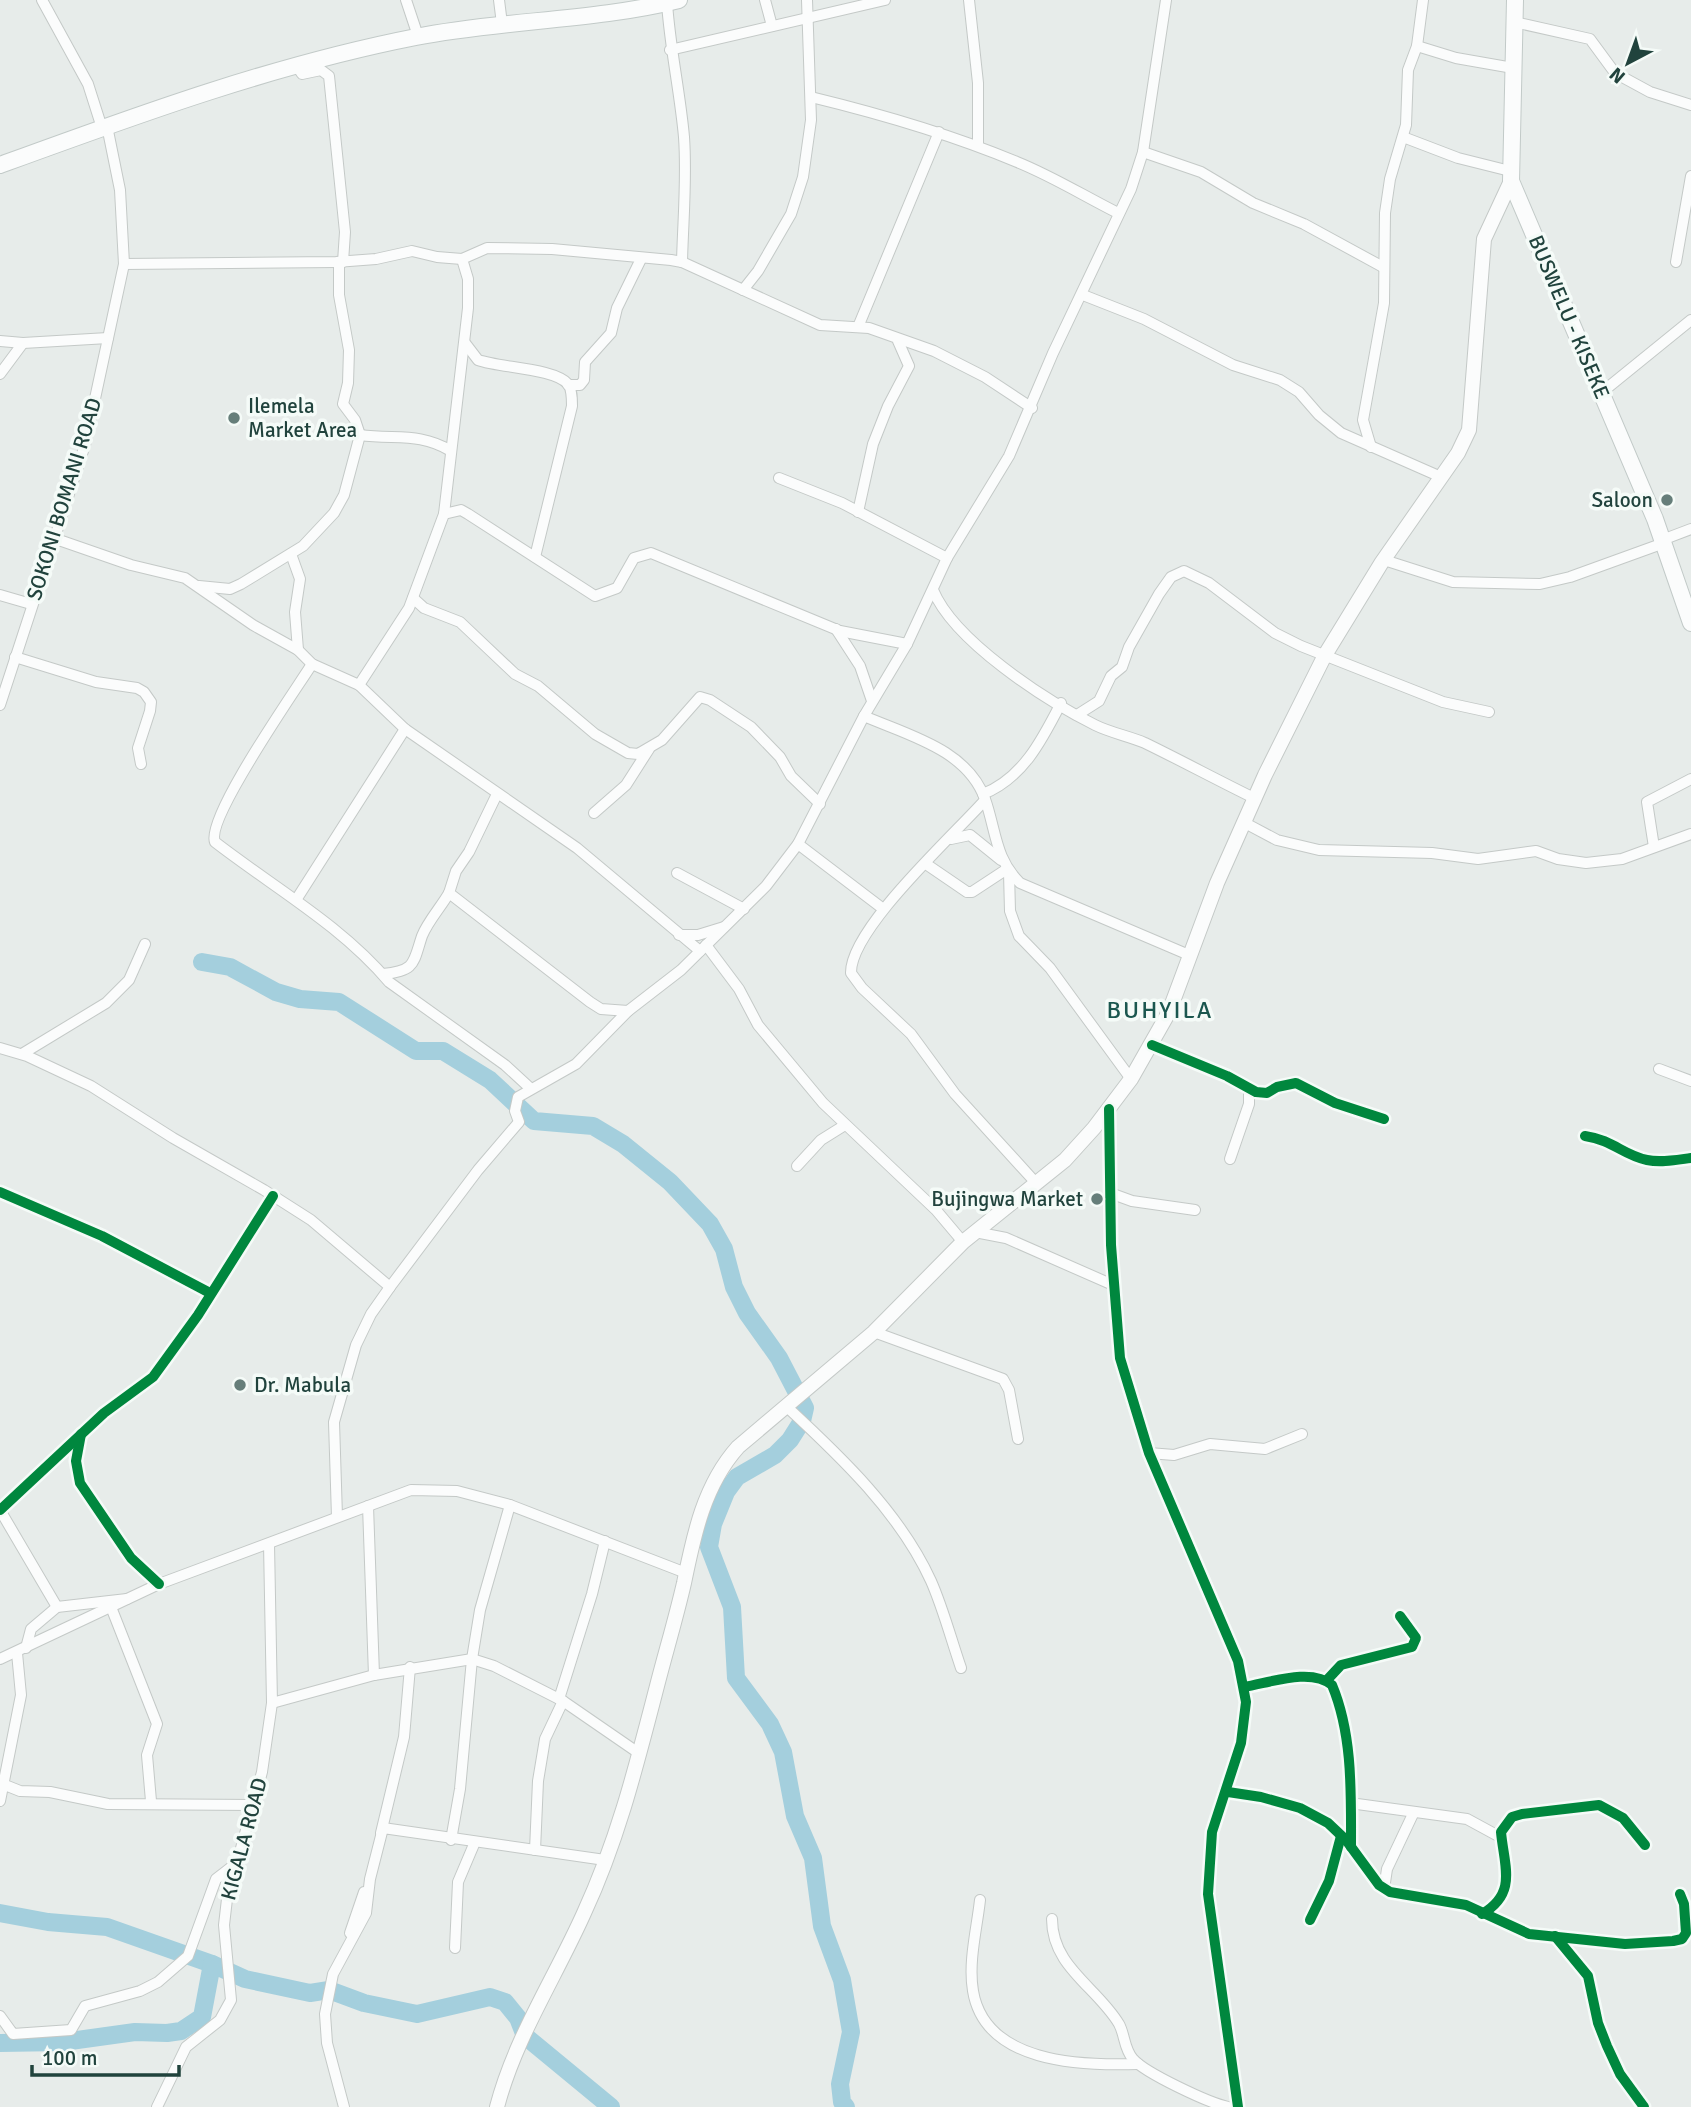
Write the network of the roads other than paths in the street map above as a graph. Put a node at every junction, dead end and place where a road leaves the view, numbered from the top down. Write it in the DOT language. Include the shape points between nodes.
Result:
graph roads {
  1 [pos="42,0"];
  2 [pos="407,0"];
  3 [pos="499,0"];
  4 [pos="765,0"];
  5 [pos="807,0"];
  6 [pos="885,0"];
  7 [pos="969,0"];
  8 [pos="1166,0"];
  9 [pos="1423,0"];
  10 [pos="1515,0"];
  11 [pos="673,1"];
  12 [pos="809,18"];
  13 [pos="1514,22"];
  14 [pos="502,24"];
  15 [pos="772,26"];
  16 [pos="418,36"];
  17 [pos="1418,46"];
  18 [pos="670,50"];
  19 [pos="296,65"];
  20 [pos="1513,68"];
  21 [pos="811,97"];
  22 [pos="1691,105"];
  23 [pos="104,127"];
  24 [pos="939,132"];
  25 [pos="1403,137"];
  26 [pos="978,146"];
  27 [pos="1143,152"];
  28 [pos="0,164"];
  29 [pos="1511,176"];
  30 [pos="1691,176"];
  31 [pos="1118,213"];
  32 [pos="462,259"];
  33 [pos="641,259"];
  34 [pos="341,262"];
  35 [pos="682,262"];
  36 [pos="1676,262"];
  37 [pos="124,264"];
  38 [pos="1383,267"];
  39 [pos="743,290"];
  40 [pos="1083,295"];
  41 [pos="1691,320"];
  42 [pos="858,327"];
  43 [pos="108,338"];
  44 [pos="0,341"];
  45 [pos="898,341"];
  46 [pos="23,343"];
  47 [pos="465,343"];
  48 [pos="0,374"];
  49 [pos="568,385"];
  50 [pos="1601,393"];
  51 [pos="1032,408"];
  52 [pos="1363,421"];
  53 [pos="1342,433"];
  54 [pos="360,435"];
  55 [pos="1371,447"];
  56 [pos="451,451"];
  57 [pos="1441,477"];
  58 [pos="779,478"];
  59 [pos="449,495"];
  60 [pos="858,512"];
  61 [pos="444,514"];
  62 [pos="468,514"];
  63 [pos="1691,529"];
  64 [pos="56,539"];
  65 [pos="1663,542"];
  66 [pos="291,554"];
  67 [pos="535,557"];
  68 [pos="947,558"];
  69 [pos="1384,560"];
  70 [pos="198,586"];
  71 [pos="933,590"];
  72 [pos="0,594"];
  73 [pos="413,598"];
  74 [pos="31,604"];
  75 [pos="1690,618"];
  76 [pos="836,629"];
  77 [pos="907,644"];
  78 [pos="298,650"];
  79 [pos="1325,655"];
  80 [pos="15,657"];
  81 [pos="312,664"];
  82 [pos="359,685"];
  83 [pos="873,701"];
  84 [pos="1061,704"];
  85 [pos="0,705"];
  86 [pos="1489,712"];
  87 [pos="1077,715"];
  88 [pos="864,716"];
  89 [pos="405,729"];
  90 [pos="649,750"];
  91 [pos="141,764"];
  92 [pos="1691,779"];
  93 [pos="497,794"];
  94 [pos="984,797"];
  95 [pos="1256,799"];
  96 [pos="820,804"];
  97 [pos="594,813"];
  98 [pos="1245,823"];
  99 [pos="1691,834"];
  100 [pos="951,839"];
  101 [pos="798,844"];
  102 [pos="1654,847"];
  103 [pos="926,863"];
  104 [pos="1006,868"];
  105 [pos="677,873"];
  106 [pos="449,893"];
  107 [pos="296,901"];
  108 [pos="882,908"];
  109 [pos="744,909"];
  110 [pos="727,925"];
  111 [pos="679,935"];
  112 [pos="145,944"];
  113 [pos="703,948"];
  114 [pos="1189,955"];
  115 [pos="383,974"];
  116 [pos="628,1012"];
  117 [pos="1152,1045"];
  118 [pos="1,1051"];
  119 [pos="22,1054"];
  120 [pos="1659,1069"];
  121 [pos="1131,1079"];
  122 [pos="1691,1081"];
  123 [pos="530,1088"];
  124 [pos="1249,1090"];
  125 [pos="1109,1109"];
  126 [pos="1384,1119"];
  127 [pos="845,1125"];
  128 [pos="1585,1136"];
  129 [pos="1691,1158"];
  130 [pos="1230,1159"];
  131 [pos="797,1166"];
  132 [pos="1036,1183"];
  133 [pos="0,1192"];
  134 [pos="1110,1192"];
  135 [pos="273,1196"];
  136 [pos="1195,1210"];
  137 [pos="975,1232"];
  138 [pos="963,1242"];
  139 [pos="1113,1285"];
  140 [pos="390,1287"];
  141 [pos="210,1293"];
  142 [pos="874,1332"];
  143 [pos="787,1407"];
  144 [pos="80,1434"];
  145 [pos="1302,1434"];
  146 [pos="1017,1439"];
  147 [pos="1149,1453"];
  148 [pos="510,1505"];
  149 [pos="368,1506"];
  150 [pos="0,1510"];
  151 [pos="337,1517"];
  152 [pos="605,1541"];
  153 [pos="269,1544"];
  154 [pos="686,1573"];
  155 [pos="159,1584"];
  156 [pos="129,1599"];
  157 [pos="57,1607"];
  158 [pos="111,1608"];
  159 [pos="1400,1616"];
  160 [pos="21,1651"];
  161 [pos="472,1659"];
  162 [pos="0,1660"];
  163 [pos="410,1667"];
  164 [pos="961,1668"];
  165 [pos="374,1675"];
  166 [pos="1326,1680"];
  167 [pos="1244,1687"];
  168 [pos="561,1700"];
  169 [pos="272,1703"];
  170 [pos="640,1754"];
  171 [pos="5,1785"];
  172 [pos="1227,1792"];
  173 [pos="0,1801"];
  174 [pos="150,1801"];
  175 [pos="1350,1803"];
  176 [pos="254,1805"];
  177 [pos="1413,1814"];
  178 [pos="383,1829"];
  179 [pos="1341,1836"];
  180 [pos="1502,1838"];
  181 [pos="450,1840"];
  182 [pos="475,1842"];
  183 [pos="1645,1845"];
  184 [pos="1351,1847"];
  185 [pos="535,1850"];
  186 [pos="606,1860"];
  187 [pos="238,1862"];
  188 [pos="1384,1889"];
  189 [pos="1680,1894"];
  190 [pos="980,1900"];
  191 [pos="1482,1914"];
  192 [pos="1052,1919"];
  193 [pos="1310,1920"];
  194 [pos="1555,1936"];
  195 [pos="455,1948"];
  196 [pos="0,2016"];
  197 [pos="13,2034"];
  198 [pos="0,2036"];
  199 [pos="1138,2064"];
  200 [pos="162,2105"];
  201 [pos="344,2107"];
  202 [pos="497,2107"];
  203 [pos="1228,2107"];
  204 [pos="1238,2107"];
  205 [pos="1644,2107"];
  1 -- 23 [label="street, SOKONI BOMANI ROAD" via="88,84"];
  2 -- 16 [label="street"];
  3 -- 14 [label="street"];
  4 -- 15 [label="street"];
  5 -- 12 [label="street"];
  6 -- 12 [label="street"];
  7 -- 26 [label="street" via="978,83"];
  8 -- 27 [label="street"];
  9 -- 17 [label="street"];
  10 -- 13 [label="main road, BUSWELU - KISEKE"];
  11 -- 14 [label="main road"];
  11 -- 18 [label="street"];
  12 -- 15 [label="street"];
  12 -- 21 [label="street"];
  13 -- 20 [label="main road, BUSWELU - KISEKE"];
  13 -- 22 [label="street" via="1590,39 1615,73 1650,92"];
  14 -- 16 [label="main road"];
  15 -- 18 [label="street"];
  16 -- 19 [label="main road"];
  17 -- 20 [label="street"];
  17 -- 25 [label="street" via="1408,70"];
  18 -- 35 [label="street" via="684,136"];
  19 -- 23 [label="main road" via="166,103"];
  19 -- 34 [label="street" via="302,74 321,70 329,76 345,232"];
  20 -- 29 [label="main road, BUSWELU - KISEKE"];
  21 -- 24 [label="street"];
  21 -- 39 [label="street" via="809,143 798,199"];
  23 -- 28 [label="main road"];
  23 -- 37 [label="street, SOKONI BOMANI ROAD" via="120,190"];
  24 -- 26 [label="street"];
  24 -- 42 [label="street"];
  25 -- 29 [label="street"];
  25 -- 38 [label="street" via="1389,184"];
  26 -- 31 [label="street" via="1049,176"];
  27 -- 31 [label="street"];
  27 -- 38 [label="street" via="1201,172"];
  29 -- 50 [label="main road, BUSWELU - KISEKE"];
  29 -- 57 [label="street" via="1483,239 1469,430"];
  30 -- 36 [label="street"];
  31 -- 40 [label="street"];
  32 -- 33 [label="street" via="487,248 552,249"];
  32 -- 34 [label="street" via="412,251"];
  32 -- 47 [label="street" via="468,279"];
  33 -- 35 [label="street"];
  33 -- 49 [label="street" via="617,307 611,333 585,362 584,380 580,385"];
  34 -- 37 [label="street"];
  34 -- 54 [label="street" via="339,295 349,350 342,404"];
  35 -- 39 [label="street"];
  37 -- 43 [label="street, SOKONI BOMANI ROAD"];
  38 -- 52 [label="street" via="1384,303"];
  39 -- 42 [label="street" via="820,325"];
  40 -- 51 [label="street"];
  40 -- 53 [label="street" via="1144,319 1233,365 1280,380"];
  41 -- 50 [label="street"];
  42 -- 45 [label="street"];
  43 -- 46 [label="street"];
  43 -- 64 [label="street, SOKONI BOMANI ROAD" via="93,416"];
  44 -- 46 [label="street"];
  45 -- 51 [label="street" via="958,362"];
  45 -- 60 [label="street" via="909,366 873,444"];
  46 -- 48 [label="street"];
  47 -- 49 [label="street" via="478,360 555,376"];
  47 -- 56 [label="street"];
  49 -- 67 [label="street" via="572,406"];
  50 -- 65 [label="main road, BUSWELU - KISEKE"];
  51 -- 68 [label="street" via="1009,456"];
  52 -- 53 [label="street"];
  52 -- 55 [label="street"];
  53 -- 55 [label="street"];
  54 -- 56 [label="street" via="424,438"];
  54 -- 66 [label="street" via="339,504 315,535"];
  55 -- 57 [label="street"];
  56 -- 59 [label="street"];
  57 -- 69 [label="street"];
  58 -- 60 [label="street"];
  59 -- 61 [label="street"];
  59 -- 62 [label="street"];
  60 -- 68 [label="street"];
  61 -- 62 [label="street" via="461,510"];
  61 -- 73 [label="street"];
  62 -- 67 [label="street"];
  63 -- 65 [label="street"];
  64 -- 70 [label="street" via="176,575"];
  64 -- 74 [label="street, SOKONI BOMANI ROAD"];
  65 -- 69 [label="street" via="1540,584 1453,582"];
  65 -- 75 [label="main road, BUSWELU - KISEKE"];
  66 -- 70 [label="street" via="230,589"];
  66 -- 78 [label="street" via="300,579 295,612"];
  67 -- 76 [label="street" via="595,596 617,588 634,558 651,553"];
  68 -- 71 [label="street"];
  69 -- 79 [label="street"];
  70 -- 78 [label="street"];
  71 -- 77 [label="street"];
  71 -- 84 [label="street" via="957,628 1018,678"];
  72 -- 74 [label="street"];
  73 -- 82 [label="street"];
  73 -- 90 [label="street" via="424,608 460,622 515,674 538,685 612,746 628,753"];
  74 -- 80 [label="street, SOKONI BOMANI ROAD"];
  76 -- 77 [label="street"];
  76 -- 83 [label="street" via="860,666"];
  77 -- 83 [label="street"];
  78 -- 81 [label="street"];
  79 -- 86 [label="street" via="1443,702"];
  79 -- 87 [label="street" via="1275,633 1209,583 1178,572 1141,623 1122,667 1111,677 1099,701"];
  79 -- 95 [label="street"];
  80 -- 85 [label="street, SOKONI BOMANI ROAD"];
  80 -- 91 [label="street" via="144,692 151,702 138,748"];
  81 -- 82 [label="street"];
  81 -- 107 [label="street" via="230,791 213,832 215,842"];
  82 -- 89 [label="street"];
  83 -- 88 [label="street"];
  84 -- 87 [label="street"];
  84 -- 94 [label="street" via="1020,769"];
  87 -- 95 [label="street" via="1141,741"];
  88 -- 94 [label="street" via="943,751 956,760"];
  88 -- 96 [label="street"];
  89 -- 93 [label="street"];
  89 -- 107 [label="street"];
  90 -- 96 [label="street" via="703,697 760,734 790,776"];
  90 -- 97 [label="street" via="626,785"];
  92 -- 102 [label="street" via="1647,802"];
  93 -- 106 [label="street"];
  93 -- 111 [label="street" via="587,856"];
  94 -- 100 [label="street"];
  94 -- 104 [label="street"];
  95 -- 98 [label="street"];
  96 -- 101 [label="street"];
  98 -- 102 [label="street" via="1277,840 1319,850 1478,859 1535,851 1586,863 1622,859"];
  98 -- 114 [label="street"];
  99 -- 102 [label="street"];
  100 -- 103 [label="street"];
  100 -- 104 [label="street" via="970,835"];
  101 -- 108 [label="street"];
  101 -- 109 [label="street"];
  103 -- 104 [label="street" via="967,892"];
  103 -- 108 [label="street"];
  104 -- 114 [label="street" via="1034,890"];
  104 -- 121 [label="street" via="1010,911 1018,936 1050,968"];
  105 -- 109 [label="street"];
  106 -- 115 [label="street" via="422,936 416,961 408,969"];
  106 -- 116 [label="street" via="590,1002 601,1009"];
  107 -- 115 [label="street"];
  108 -- 132 [label="street" via="853,958 855,981 911,1034 955,1094"];
  109 -- 110 [label="street"];
  110 -- 111 [label="street" via="698,935"];
  110 -- 113 [label="street"];
  111 -- 113 [label="street"];
  112 -- 119 [label="street" via="129,980 106,1003"];
  113 -- 116 [label="street"];
  113 -- 127 [label="street" via="739,989 758,1025"];
  114 -- 117 [label="street"];
  115 -- 123 [label="street"];
  116 -- 123 [label="street" via="576,1063"];
  117 -- 121 [label="street"];
  117 -- 124 [label="street"];
  118 -- 119 [label="street"];
  119 -- 135 [label="street" via="90,1086"];
  120 -- 122 [label="street"];
  121 -- 125 [label="street"];
  123 -- 140 [label="street" via="515,1103 519,1122 509,1137 478,1170"];
  124 -- 126 [label="street" via="1267,1093 1296,1083 1342,1106"];
  124 -- 130 [label="street" via="1249,1104"];
  125 -- 132 [label="street" via="1079,1146"];
  125 -- 134 [label="street"];
  127 -- 131 [label="street" via="821,1140"];
  127 -- 138 [label="street" via="936,1210"];
  128 -- 129 [label="street" via="1612,1142 1646,1160"];
  132 -- 137 [label="street"];
  133 -- 141 [label="street" via="102,1236"];
  134 -- 136 [label="street" via="1132,1201"];
  134 -- 139 [label="street"];
  135 -- 140 [label="street" via="311,1220"];
  135 -- 141 [label="street"];
  137 -- 138 [label="street"];
  137 -- 139 [label="street" via="1006,1238"];
  138 -- 142 [label="street"];
  139 -- 147 [label="street" via="1119,1358"];
  140 -- 151 [label="street" via="356,1345 334,1422"];
  141 -- 144 [label="street" via="153,1377"];
  142 -- 143 [label="street"];
  142 -- 146 [label="street" via="1003,1379"];
  143 -- 154 [label="street" via="724,1462 703,1504"];
  143 -- 164 [label="street" via="852,1471 903,1534 931,1581"];
  144 -- 150 [label="street"];
  144 -- 155 [label="street" via="76,1461 80,1483 131,1558"];
  145 -- 147 [label="street" via="1265,1449 1210,1444 1174,1455"];
  147 -- 167 [label="street" via="1234,1651"];
  148 -- 149 [label="street" via="457,1491 411,1490"];
  148 -- 152 [label="street"];
  148 -- 161 [label="street" via="480,1610"];
  149 -- 151 [label="street"];
  149 -- 165 [label="street"];
  150 -- 157 [label="street"];
  151 -- 153 [label="street"];
  152 -- 154 [label="street"];
  152 -- 168 [label="street"];
  153 -- 155 [label="street"];
  153 -- 169 [label="street, KIGALA ROAD"];
  154 -- 170 [label="street"];
  155 -- 156 [label="street"];
  156 -- 157 [label="street"];
  156 -- 158 [label="street"];
  157 -- 160 [label="street" via="31,1629"];
  158 -- 160 [label="street"];
  158 -- 174 [label="street" via="157,1724 148,1755"];
  159 -- 166 [label="street" via="1416,1638 1415,1645 1341,1665"];
  160 -- 162 [label="street"];
  160 -- 171 [label="street" via="21,1695"];
  161 -- 163 [label="street"];
  161 -- 168 [label="street"];
  161 -- 181 [label="street"];
  163 -- 165 [label="street"];
  163 -- 178 [label="street" via="404,1737"];
  165 -- 169 [label="street"];
  166 -- 167 [label="street" via="1290,1678"];
  166 -- 175 [label="street" via="1339,1702 1345,1728"];
  167 -- 172 [label="street" via="1246,1720"];
  168 -- 170 [label="street"];
  168 -- 185 [label="street" via="545,1739"];
  169 -- 176 [label="street, KIGALA ROAD"];
  170 -- 186 [label="street"];
  171 -- 173 [label="street"];
  171 -- 174 [label="street" via="97,1802"];
  172 -- 179 [label="street" via="1300,1808"];
  172 -- 204 [label="street" via="1212,1832 1208,1894"];
  174 -- 176 [label="street"];
  175 -- 177 [label="street"];
  175 -- 184 [label="street"];
  176 -- 187 [label="street, KIGALA ROAD"];
  177 -- 180 [label="street" via="1467,1819"];
  177 -- 188 [label="street" via="1387,1869"];
  178 -- 181 [label="street"];
  178 -- 201 [label="street" via="334,1974 325,2031"];
  179 -- 184 [label="street"];
  179 -- 193 [label="street" via="1329,1881"];
  180 -- 183 [label="street" via="1512,1817 1599,1805 1623,1818"];
  180 -- 191 [label="street" via="1507,1875 1504,1892 1497,1905"];
  181 -- 182 [label="street"];
  182 -- 185 [label="street"];
  182 -- 195 [label="street" via="458,1882"];
  184 -- 188 [label="street"];
  185 -- 186 [label="street"];
  186 -- 202 [label="street" via="531,2018"];
  187 -- 197 [label="street" via="216,1879 188,1956 158,1982 85,2006 71,2030"];
  187 -- 200 [label="street, KIGALA ROAD" via="224,1925 230,2007 186,2047"];
  188 -- 191 [label="street" via="1453,1902"];
  189 -- 194 [label="street" via="1686,1925 1682,1939 1632,1944"];
  190 -- 199 [label="street" via="972,1988 990,2029 1019,2047 1075,2064"];
  191 -- 194 [label="street" via="1529,1934"];
  192 -- 199 [label="street" via="1054,1944 1112,2014"];
  194 -- 205 [label="street" via="1588,1976 1598,2023 1619,2074"];
  196 -- 197 [label="street"];
  197 -- 198 [label="street"];
  199 -- 203 [label="street" via="1211,2103"];
}
